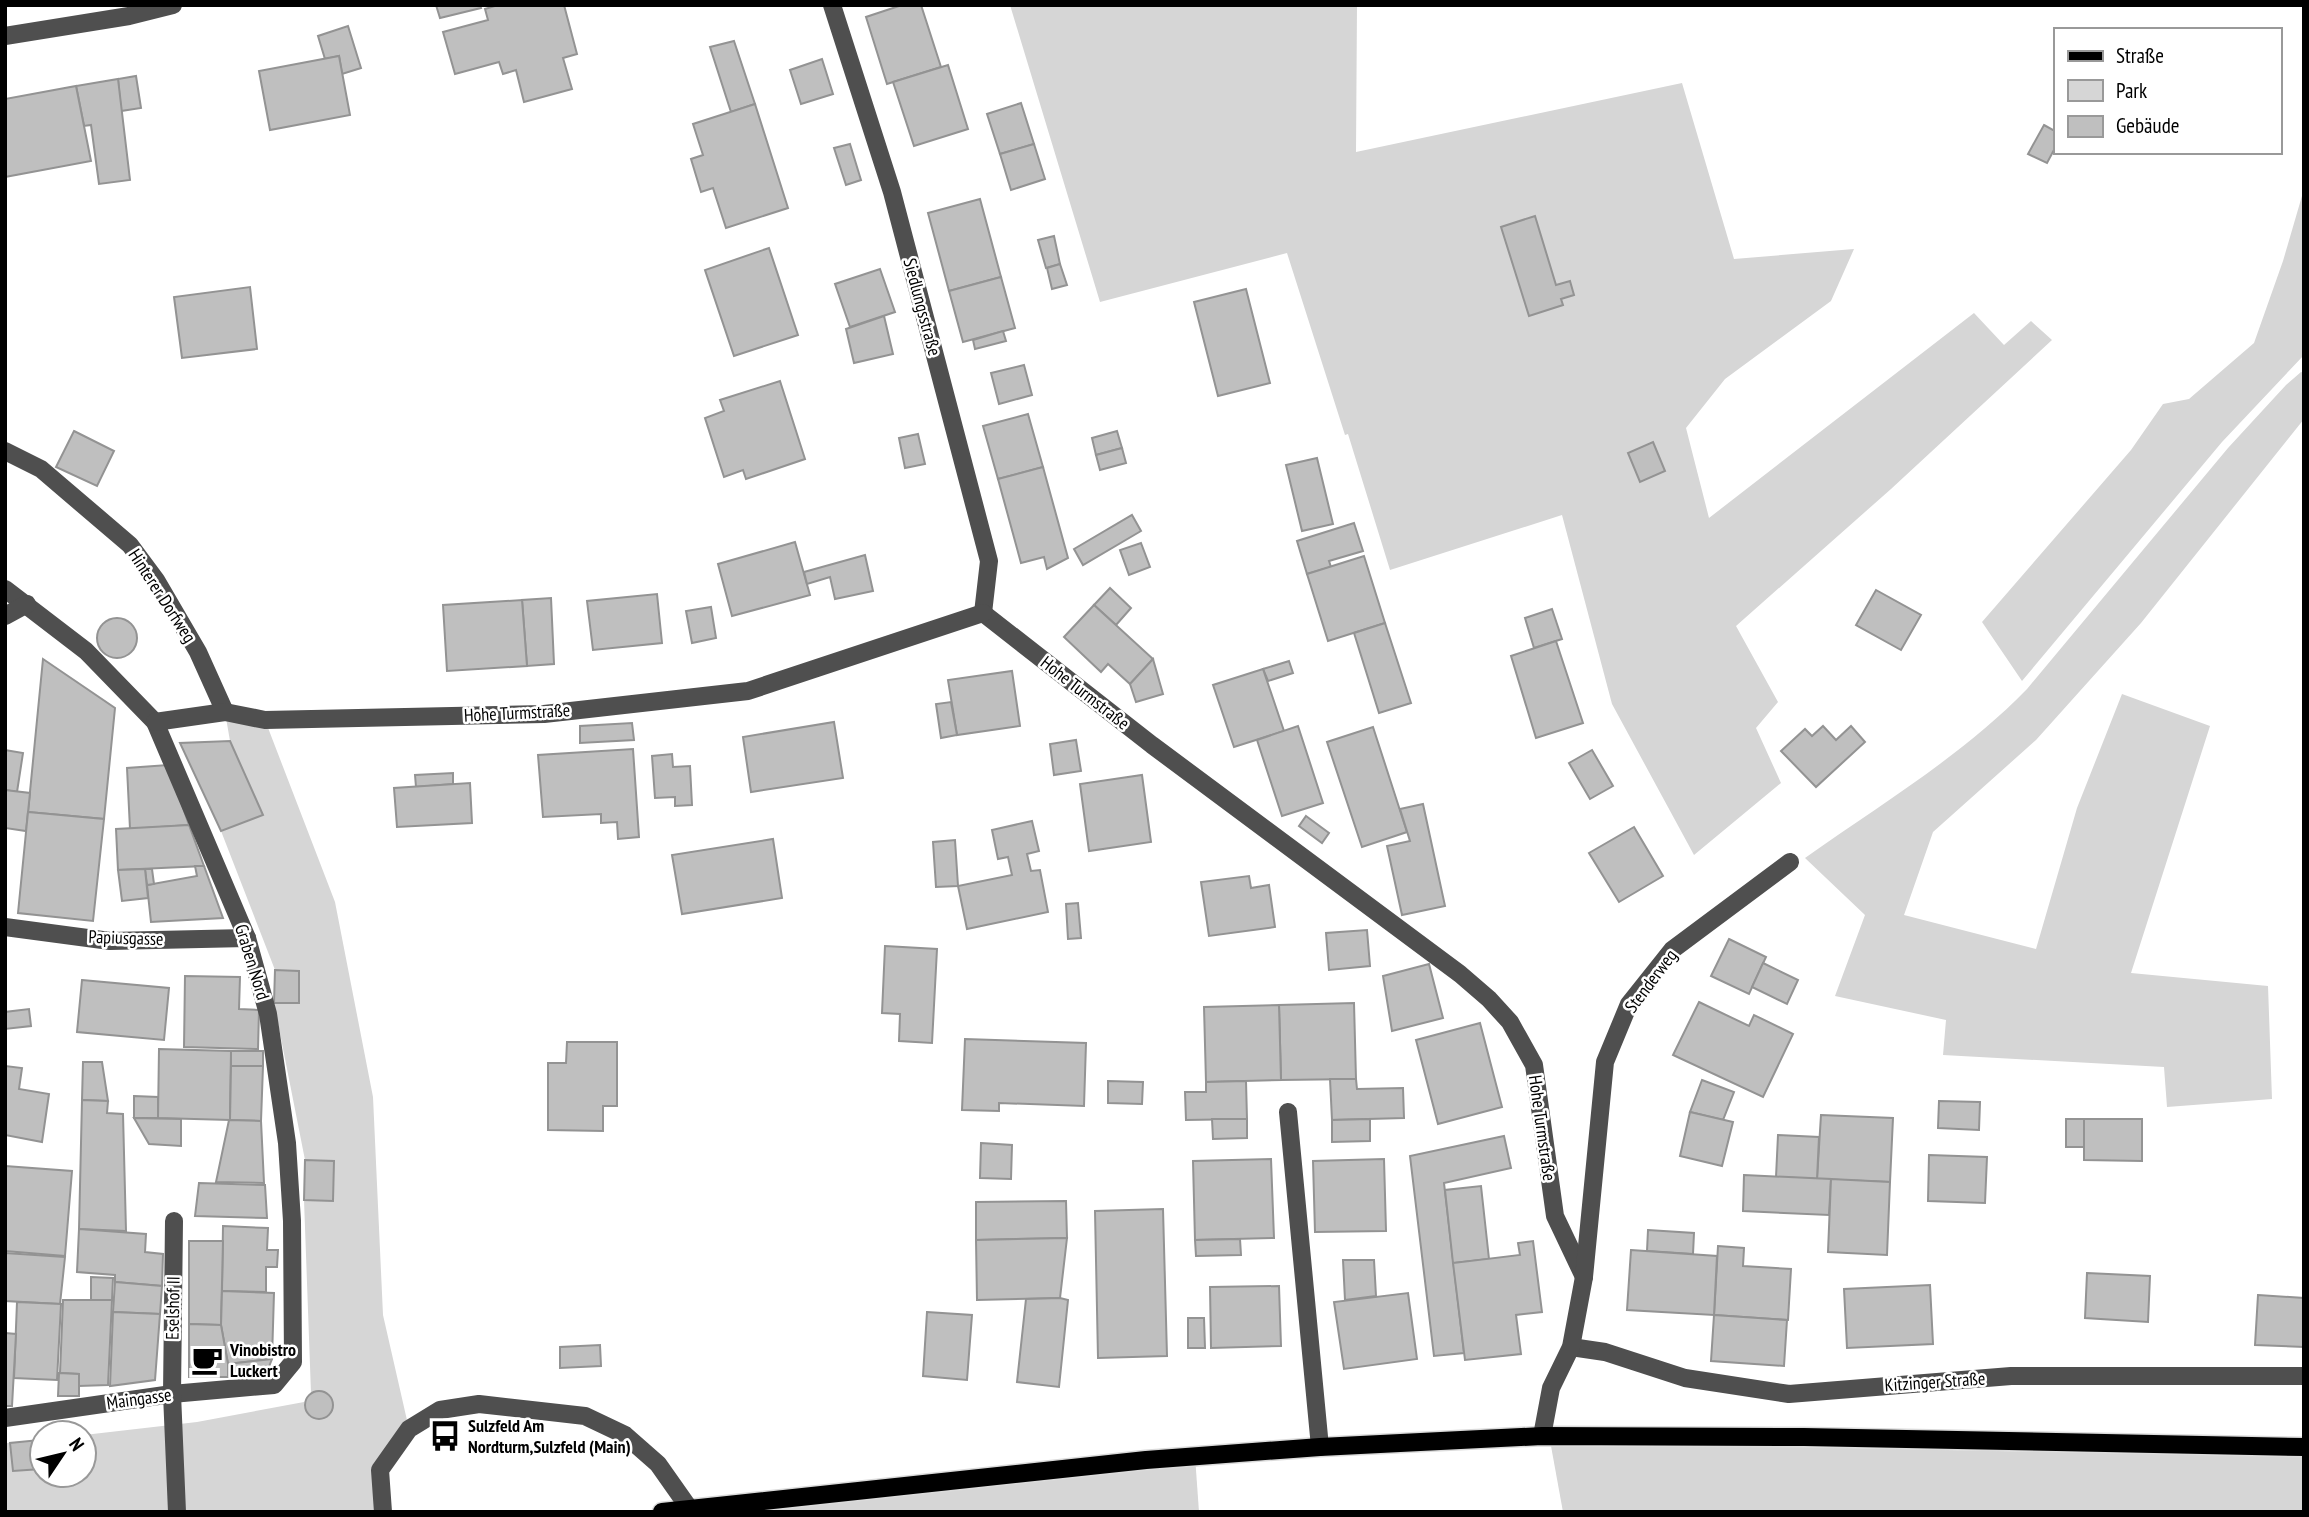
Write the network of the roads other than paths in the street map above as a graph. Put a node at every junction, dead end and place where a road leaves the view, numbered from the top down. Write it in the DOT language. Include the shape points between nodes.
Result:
graph roads {
  1 [pos="173,5"];
  2 [pos="832,5"];
  3 [pos="5,36"];
  4 [pos="5,451"];
  5 [pos="5,589"];
  6 [pos="27,604"];
  7 [pos="984,613"];
  8 [pos="5,616"];
  9 [pos="225,712"];
  10 [pos="155,722"];
  11 [pos="1790,862"];
  12 [pos="5,927"];
  13 [pos="247,939"];
  14 [pos="1288,1112"];
  15 [pos="174,1221"];
  16 [pos="1584,1277"];
  17 [pos="1571,1347"];
  18 [pos="2304,1376"];
  19 [pos="274,1385"];
  20 [pos="172,1394"];
  21 [pos="5,1418"];
  22 [pos="1542,1436"];
  23 [pos="1320,1447"];
  24 [pos="2304,1447"];
  25 [pos="689,1508"];
  26 [pos="177,1512"];
  27 [pos="383,1512"];
  28 [pos="662,1512"];
  1 -- 3 [label="street"];
  2 -- 7 [label="street, Siedlungsstraße" via="892,192 989,561"];
  4 -- 9 [label="street, Hinterer Dorfweg" via="41,469 130,545 198,652"];
  5 -- 6 [label="street, Graben Nord"];
  6 -- 8 [label="street"];
  6 -- 10 [label="street, Graben Nord" via="86,651"];
  7 -- 9 [label="street, Hohe Turmstraße" via="748,691 544,714 265,720"];
  7 -- 16 [label="street, Hohe Turmstraße" via="1152,745 1460,974 1510,1022 1534,1065 1555,1216"];
  9 -- 10 [label="street, Hohe Turmstraße"];
  10 -- 13 [label="street, Graben Nord"];
  11 -- 16 [label="street, Stenderweg" via="1672,950 1629,1004 1605,1062"];
  12 -- 13 [label="street, Papiusgasse" via="110,941"];
  13 -- 19 [label="street, Graben Nord" via="268,1014 287,1143 291,1208 293,1362"];
  14 -- 23 [label="street"];
  15 -- 20 [label="street, Eselshof II"];
  16 -- 17 [label="street"];
  17 -- 18 [label="street, Kitzinger Straße" via="1605,1352 1685,1378 1789,1394 2011,1377"];
  17 -- 22 [label="street" via="1551,1388"];
  19 -- 20 [label="street, Maingasse"];
  20 -- 21 [label="street, Maingasse"];
  20 -- 26 [label="street, Eselshof II"];
  22 -- 23 [label="main road"];
  22 -- 24 [label="main road"];
  23 -- 25 [label="main road" via="1146,1460"];
  25 -- 27 [label="street" via="658,1464 625,1435 584,1416 480,1404 440,1410 409,1429 380,1470"];
  25 -- 28 [label="main road"];
}
